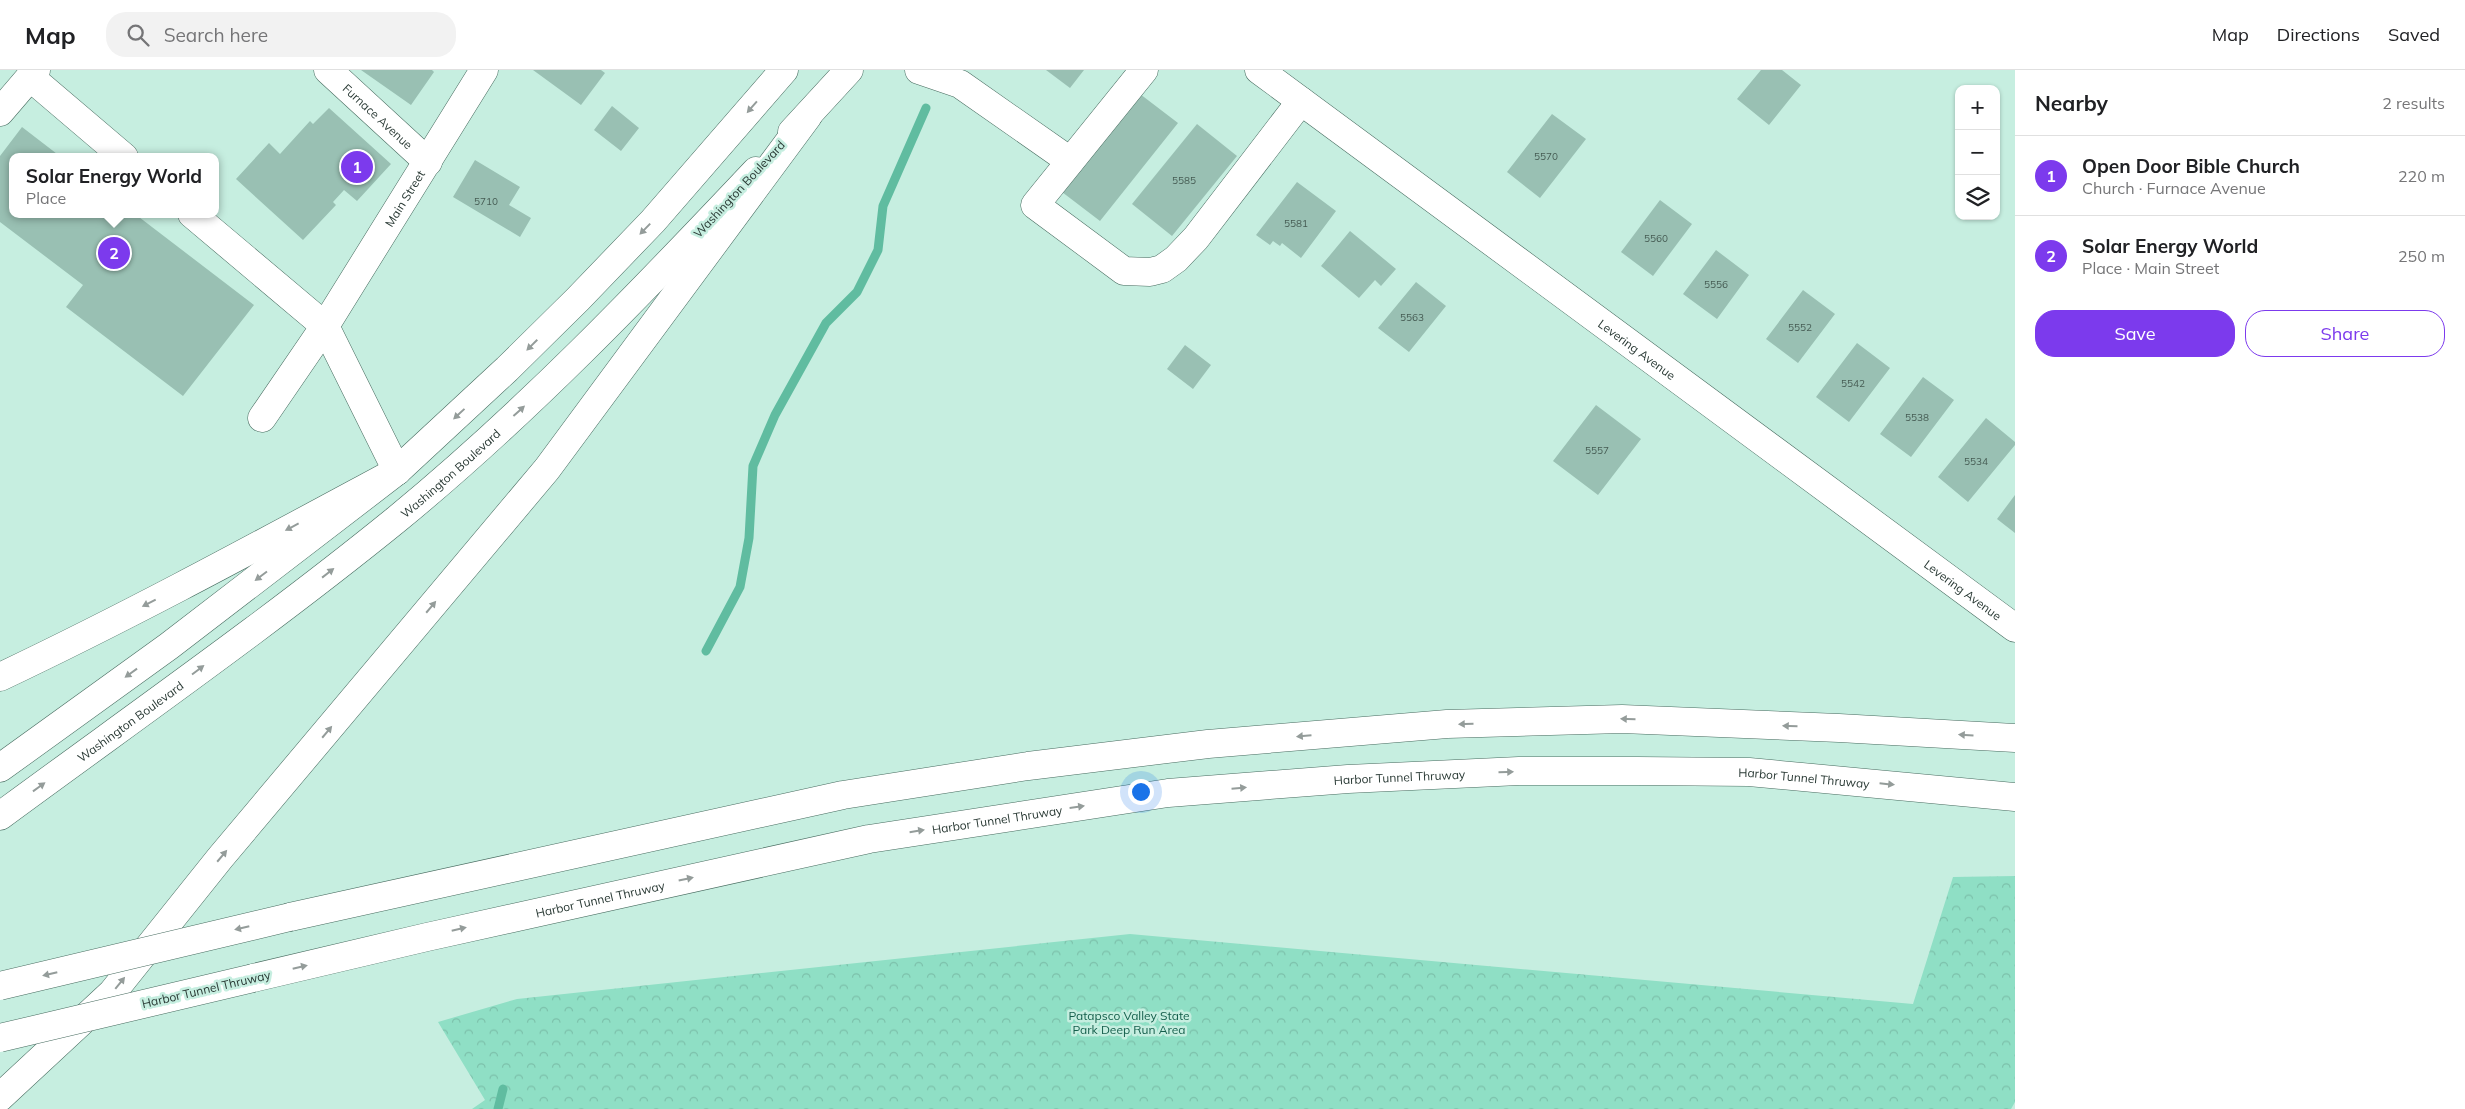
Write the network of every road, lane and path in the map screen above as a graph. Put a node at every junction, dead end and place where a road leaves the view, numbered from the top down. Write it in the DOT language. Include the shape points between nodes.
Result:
graph roads {
  1 [pos="328,70"];
  2 [pos="484,70"];
  3 [pos="784,70"];
  4 [pos="849,70"];
  5 [pos="919,70"];
  6 [pos="1144,70"];
  7 [pos="1261,71"];
  8 [pos="33,74"];
  9 [pos="1302,101"];
  10 [pos="0,112"];
  11 [pos="808,116"];
  12 [pos="120,153"];
  13 [pos="1070,161"];
  14 [pos="428,162"];
  15 [pos="197,218"];
  16 [pos="325,326"];
  17 [pos="262,418"];
  18 [pos="396,471"];
  19 [pos="2015,628"];
  20 [pos="0,677"];
  21 [pos="2015,738"];
  22 [pos="0,768"];
  23 [pos="2015,797"];
  24 [pos="0,816"];
  25 [pos="0,986"];
  26 [pos="0,1038"];
  27 [pos="0,1097"];
  1 -- 14 [label="main road, Furnace Avenue"];
  2 -- 14 [label="main road, Main Street"];
  3 -- 18 [label="main road, one-way" via="653,221 578,299"];
  4 -- 11 [label="main road, Washington Boulevard"];
  5 -- 13 [label="main road" via="960,84"];
  6 -- 13 [label="main road"];
  7 -- 9 [label="main road, Levering Avenue"];
  8 -- 10 [label="main road"];
  8 -- 12 [label="main road"];
  9 -- 13 [label="main road" via="1196,238 1162,269 1124,271 1035,205"];
  9 -- 19 [label="main road, Levering Avenue"];
  24 -- 11 [label="main road, Washington Boulevard, one-way" via="308,589 397,519 472,454 630,305"];
  27 -- 11 [label="main road, one-way" via="112,993 220,858 547,469"];
  14 -- 16 [label="main road, Main Street"];
  15 -- 16 [label="main road"];
  16 -- 17 [label="main road, Main Street"];
  16 -- 18 [label="main road"];
  18 -- 20 [label="main road, one-way" via="207,573"];
  18 -- 22 [label="main road, one-way" via="169,646"];
  21 -- 25 [label="main road, one-way, bridge" via="1612,719 1447,724 1208,744 1028,766 843,795 552,857"];
  26 -- 23 [label="main road, Harbor Tunnel Thruway, one-way, bridge" via="427,937 869,839 1168,793 1348,779 1519,771 1750,772"];
}
